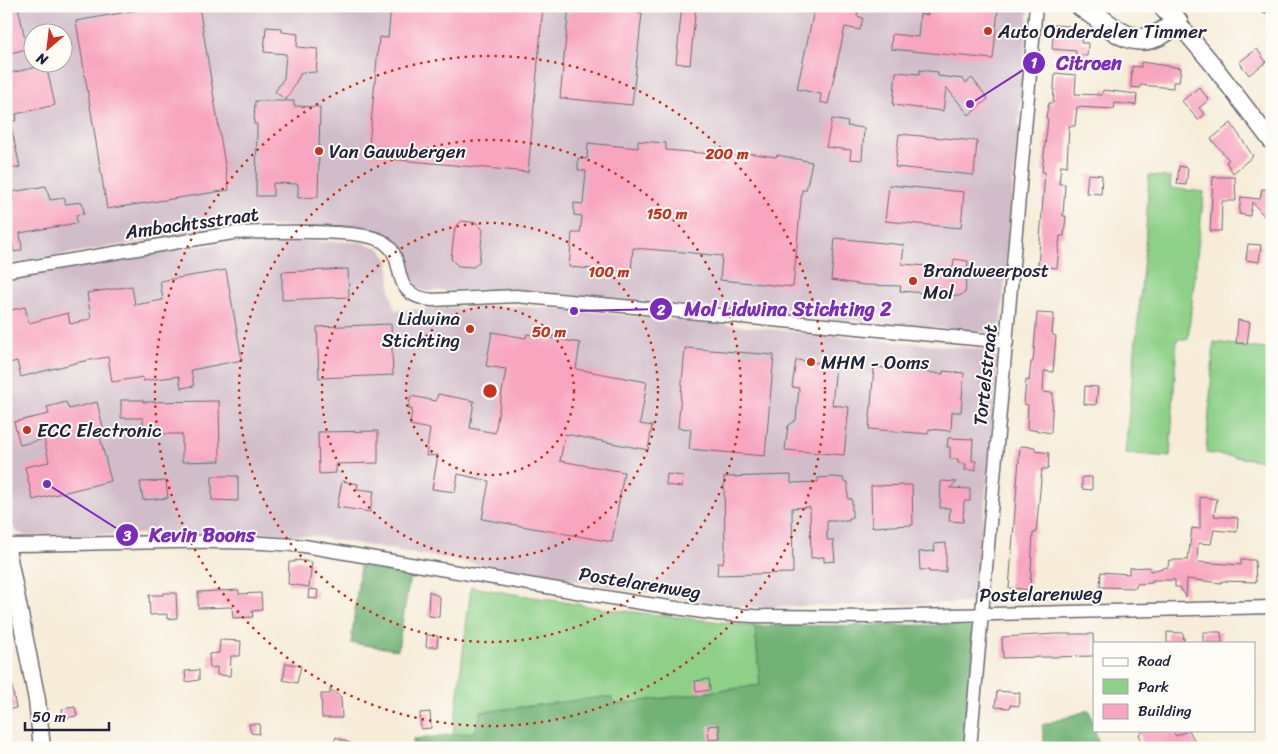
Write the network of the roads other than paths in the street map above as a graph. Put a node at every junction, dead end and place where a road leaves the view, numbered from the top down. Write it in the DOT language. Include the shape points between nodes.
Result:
graph roads {
  1 [pos="1036,6"];
  2 [pos="1082,6"];
  3 [pos="1170,14"];
  4 [pos="1272,142"];
  5 [pos="6,271"];
  6 [pos="1007,342"];
  7 [pos="6,545"];
  8 [pos="1272,607"];
  9 [pos="982,614"];
  10 [pos="42,748"];
  11 [pos="970,748"];
  1 -- 6 [label="street, Tortelstraat"];
  2 -- 3 [label="main road" via="1131,39 1158,37"];
  3 -- 4 [label="street"];
  5 -- 6 [label="street, Ambachtsstraat" via="233,233 270,231 362,235 388,245 397,261 403,285 419,298 516,296"];
  6 -- 9 [label="street, Tortelstraat"];
  7 -- 9 [label="street, Postelarenweg" via="266,543 318,548 717,614 788,617"];
  7 -- 10 [label="street" via="37,700"];
  8 -- 9 [label="street, Postelarenweg"];
  9 -- 11 [label="street, Tortelstraat"];
}
